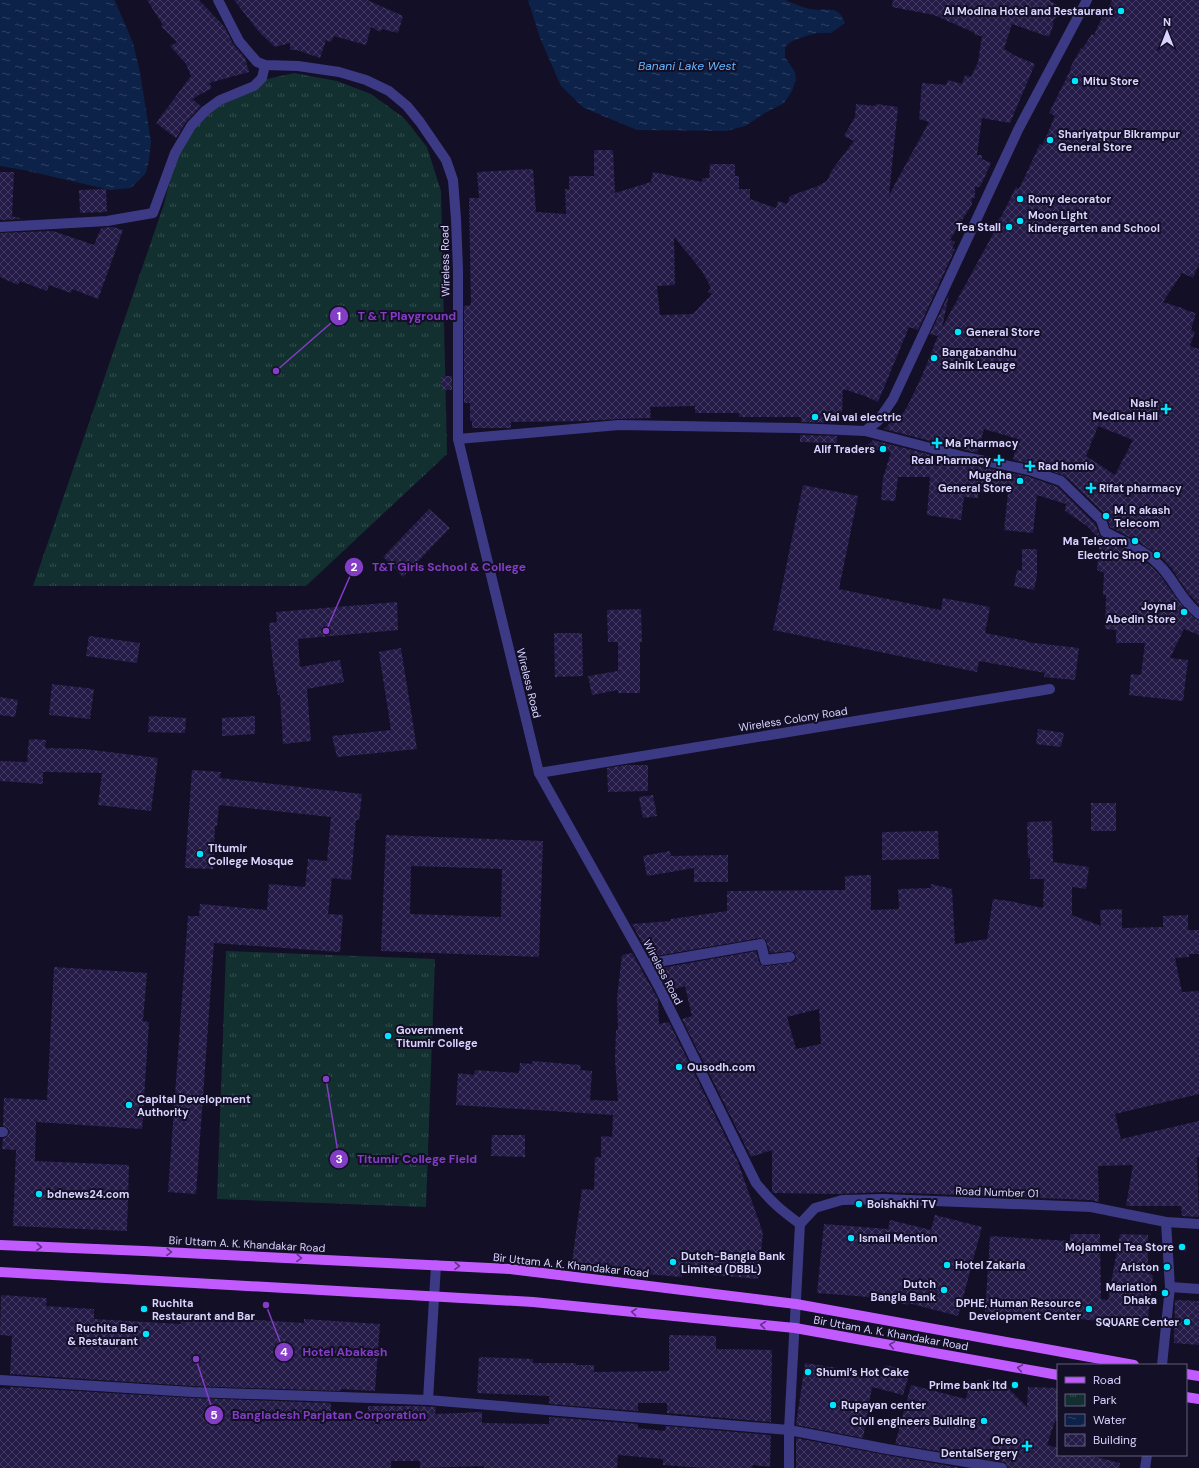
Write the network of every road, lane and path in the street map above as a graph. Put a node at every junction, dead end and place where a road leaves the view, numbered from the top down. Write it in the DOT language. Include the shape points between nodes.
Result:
graph roads {
  1 [pos="218,0"];
  2 [pos="1087,0"];
  3 [pos="265,65"];
  4 [pos="0,227"];
  5 [pos="865,431"];
  6 [pos="458,439"];
  7 [pos="1199,614"];
  8 [pos="1050,689"];
  9 [pos="539,773"];
  10 [pos="790,956"];
  11 [pos="646,964"];
  12 [pos="1166,1222"];
  13 [pos="800,1224"];
  14 [pos="1199,1224"];
  15 [pos="0,1245"];
  16 [pos="436,1265"];
  17 [pos="0,1272"];
  18 [pos="1170,1286"];
  19 [pos="1199,1289"];
  20 [pos="434,1296"];
  21 [pos="796,1304"];
  22 [pos="795,1328"];
  23 [pos="1128,1364"];
  24 [pos="1162,1364"];
  25 [pos="1187,1374"];
  26 [pos="1057,1375"];
  27 [pos="1199,1376"];
  28 [pos="0,1380"];
  29 [pos="1187,1397"];
  30 [pos="1199,1398"];
  31 [pos="428,1400"];
  32 [pos="789,1430"];
  33 [pos="1147,1456"];
  34 [pos="789,1468"];
  35 [pos="1002,1468"];
  36 [pos="1145,1468"];
  1 -- 3 [label="street" via="239,41 257,62"];
  2 -- 5 [label="street" via="1018,130 893,400 878,421"];
  3 -- 4 [label="street" via="262,78 254,86 220,100 191,126 175,153 153,213 108,221"];
  3 -- 6 [label="street, Wireless Road" via="298,66 339,72 366,80 389,91 408,106 446,160 453,180 456,218"];
  5 -- 6 [label="street" via="618,425"];
  5 -- 7 [label="street" via="1029,470 1061,481 1101,520 1105,532 1151,556 1164,569 1182,597"];
  6 -- 9 [label="street, Wireless Road"];
  8 -- 9 [label="street, Wireless Colony Road"];
  9 -- 11 [label="street, Wireless Road"];
  10 -- 11 [label="street" via="765,960 761,944"];
  11 -- 13 [label="street, Wireless Road" via="756,1183 777,1208"];
  12 -- 13 [label="street, Road Number 01" via="1091,1207 883,1199 842,1200 816,1208"];
  12 -- 14 [label="street, Road Number 01"];
  12 -- 18 [label="street"];
  13 -- 21 [label="street"];
  15 -- 16 [label="main road, Bir Uttam A. K. Khandakar Road, one-way"];
  16 -- 20 [label="street"];
  16 -- 21 [label="main road, Bir Uttam A. K. Khandakar Road, one-way" via="510,1269"];
  17 -- 20 [label="main road, Bir Uttam A. K. Khandakar Road"];
  18 -- 19 [label="street"];
  18 -- 24 [label="street"];
  22 -- 20 [label="main road, Bir Uttam A. K. Khandakar Road, one-way" via="532,1302"];
  20 -- 31 [label="street"];
  21 -- 22 [label="street"];
  21 -- 23 [label="main road, Bir Uttam A. K. Khandakar Road"];
  26 -- 22 [label="main road, Bir Uttam A. K. Khandakar Road, one-way"];
  22 -- 32 [label="street"];
  25 -- 27 [label="main road"];
  28 -- 31 [label="street" via="192,1392"];
  29 -- 30 [label="main road"];
  31 -- 32 [label="street"];
  32 -- 34 [label="street"];
  32 -- 35 [label="street"];
  33 -- 36 [label="street"];
}
